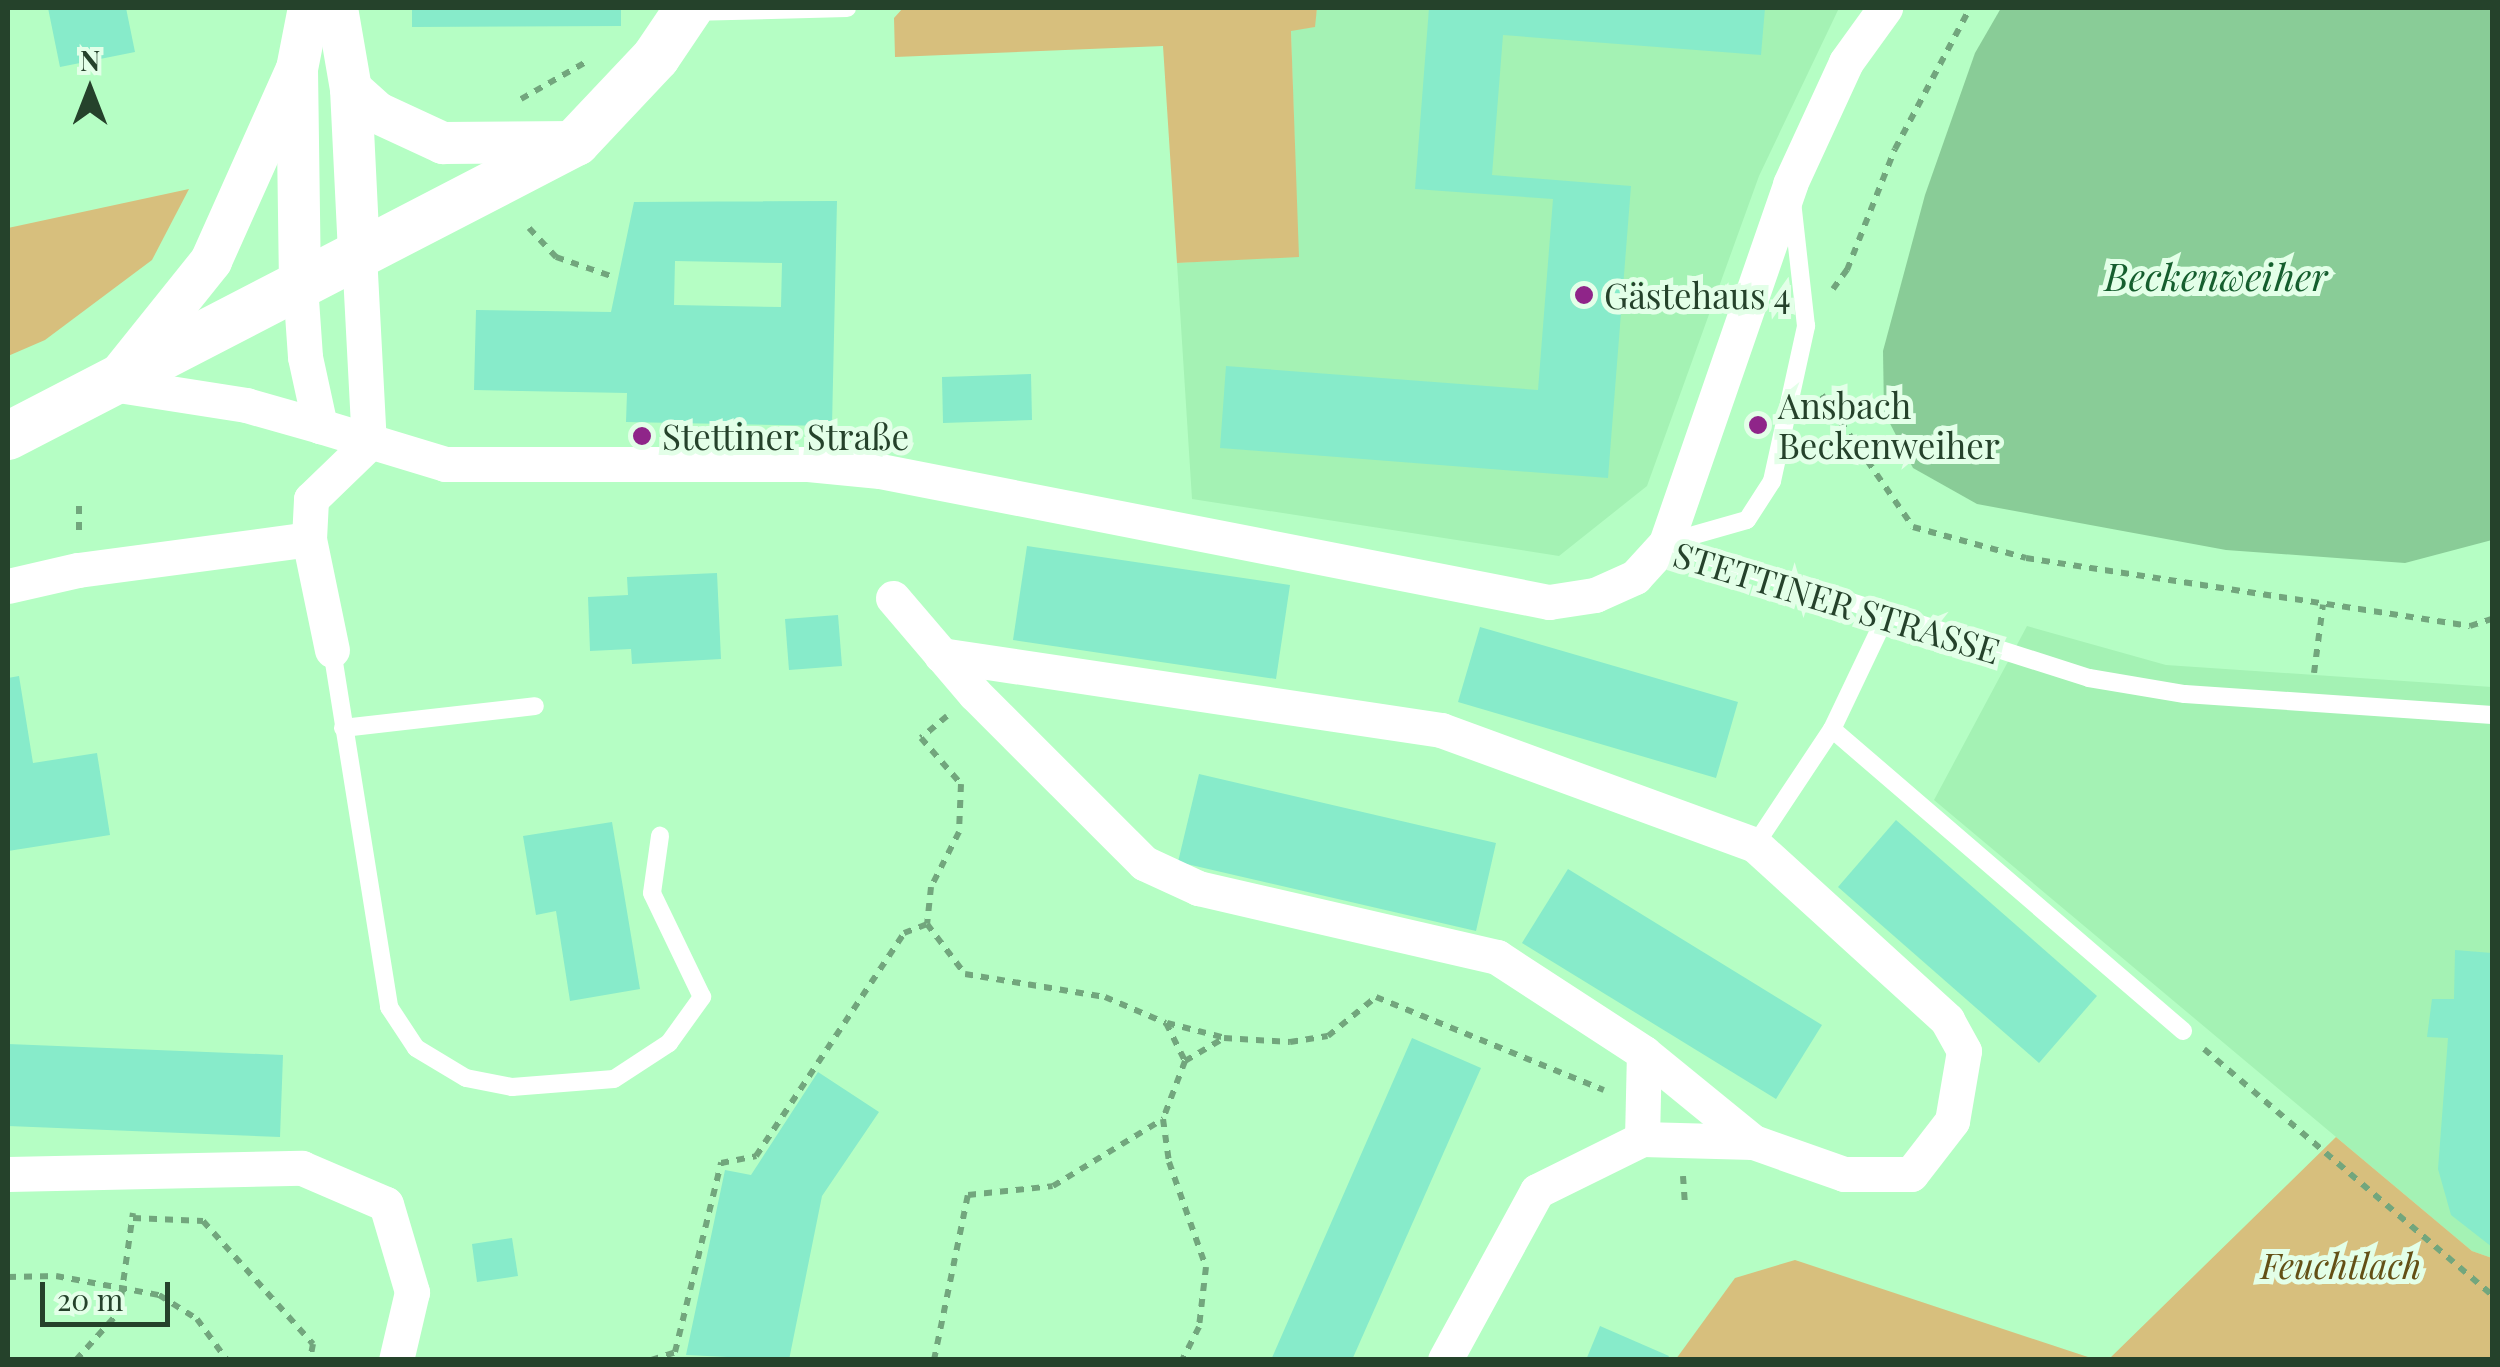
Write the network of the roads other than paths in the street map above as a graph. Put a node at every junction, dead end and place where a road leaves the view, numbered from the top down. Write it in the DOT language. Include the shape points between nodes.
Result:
graph roads {
  1 [pos="309,8"];
  2 [pos="337,8"];
  3 [pos="847,8"];
  4 [pos="1885,8"];
  5 [pos="688,10"];
  6 [pos="298,70"];
  7 [pos="352,89"];
  8 [pos="576,142"];
  9 [pos="1790,184"];
  10 [pos="359,254"];
  11 [pos="300,285"];
  12 [pos="112,384"];
  13 [pos="320,426"];
  14 [pos="8,436"];
  15 [pos="369,442"];
  16 [pos="309,539"];
  17 [pos="1666,543"];
  18 [pos="8,586"];
  19 [pos="892,598"];
  20 [pos="1886,616"];
  21 [pos="332,650"];
  22 [pos="941,655"];
  23 [pos="535,706"];
  24 [pos="2492,715"];
  25 [pos="344,728"];
  26 [pos="1832,729"];
  27 [pos="660,836"];
  28 [pos="1755,845"];
  29 [pos="2183,1031"];
  30 [pos="1644,1053"];
  31 [pos="1642,1139"];
  32 [pos="1754,1142"];
  33 [pos="8,1174"];
  34 [pos="396,1360"];
  35 [pos="1446,1360"];
  1 -- 6 [label="street"];
  2 -- 7 [label="street"];
  3 -- 5 [label="lane"];
  4 -- 9 [label="street" via="1846,62"];
  5 -- 8 [label="main road" via="644,71"];
  6 -- 11 [label="street"];
  6 -- 12 [label="street" via="211,261"];
  7 -- 8 [label="street" via="378,113 443,143"];
  7 -- 10 [label="street"];
  8 -- 10 [label="main road"];
  9 -- 17 [label="street"];
  9 -- 17 [label="lane" via="1806,326 1772,481 1747,520"];
  10 -- 11 [label="main road"];
  10 -- 15 [label="street"];
  11 -- 12 [label="main road"];
  11 -- 13 [label="street" via="305,357"];
  12 -- 13 [label="street, STETTINER STRASSE" via="246,405"];
  12 -- 14 [label="main road"];
  13 -- 15 [label="street, STETTINER STRASSE"];
  15 -- 16 [label="street" via="310,499"];
  15 -- 17 [label="street, STETTINER STRASSE" via="445,464 808,464 880,471 1549,602 1595,596 1635,577"];
  16 -- 18 [label="street" via="78,570"];
  16 -- 21 [label="street"];
  17 -- 20 [label="lane, STETTINER STRASSE"];
  19 -- 22 [label="street"];
  20 -- 24 [label="lane, STETTINER STRASSE" via="2090,678 2185,694"];
  20 -- 26 [label="lane"];
  21 -- 25 [label="lane"];
  22 -- 28 [label="street" via="1441,730"];
  22 -- 30 [label="street" via="1144,863 1198,888 1497,957"];
  23 -- 25 [label="lane"];
  25 -- 27 [label="lane" via="389,1007 416,1048 466,1078 512,1087 614,1079 669,1043 702,996 652,892"];
  26 -- 28 [label="lane"];
  26 -- 29 [label="lane"];
  28 -- 32 [label="street" via="1947,1020 1964,1051 1952,1122 1911,1174 1844,1174"];
  30 -- 31 [label="street"];
  30 -- 32 [label="street"];
  31 -- 32 [label="street"];
  31 -- 35 [label="street" via="1537,1191"];
  33 -- 34 [label="street" via="302,1168 386,1204 412,1292"];
}
